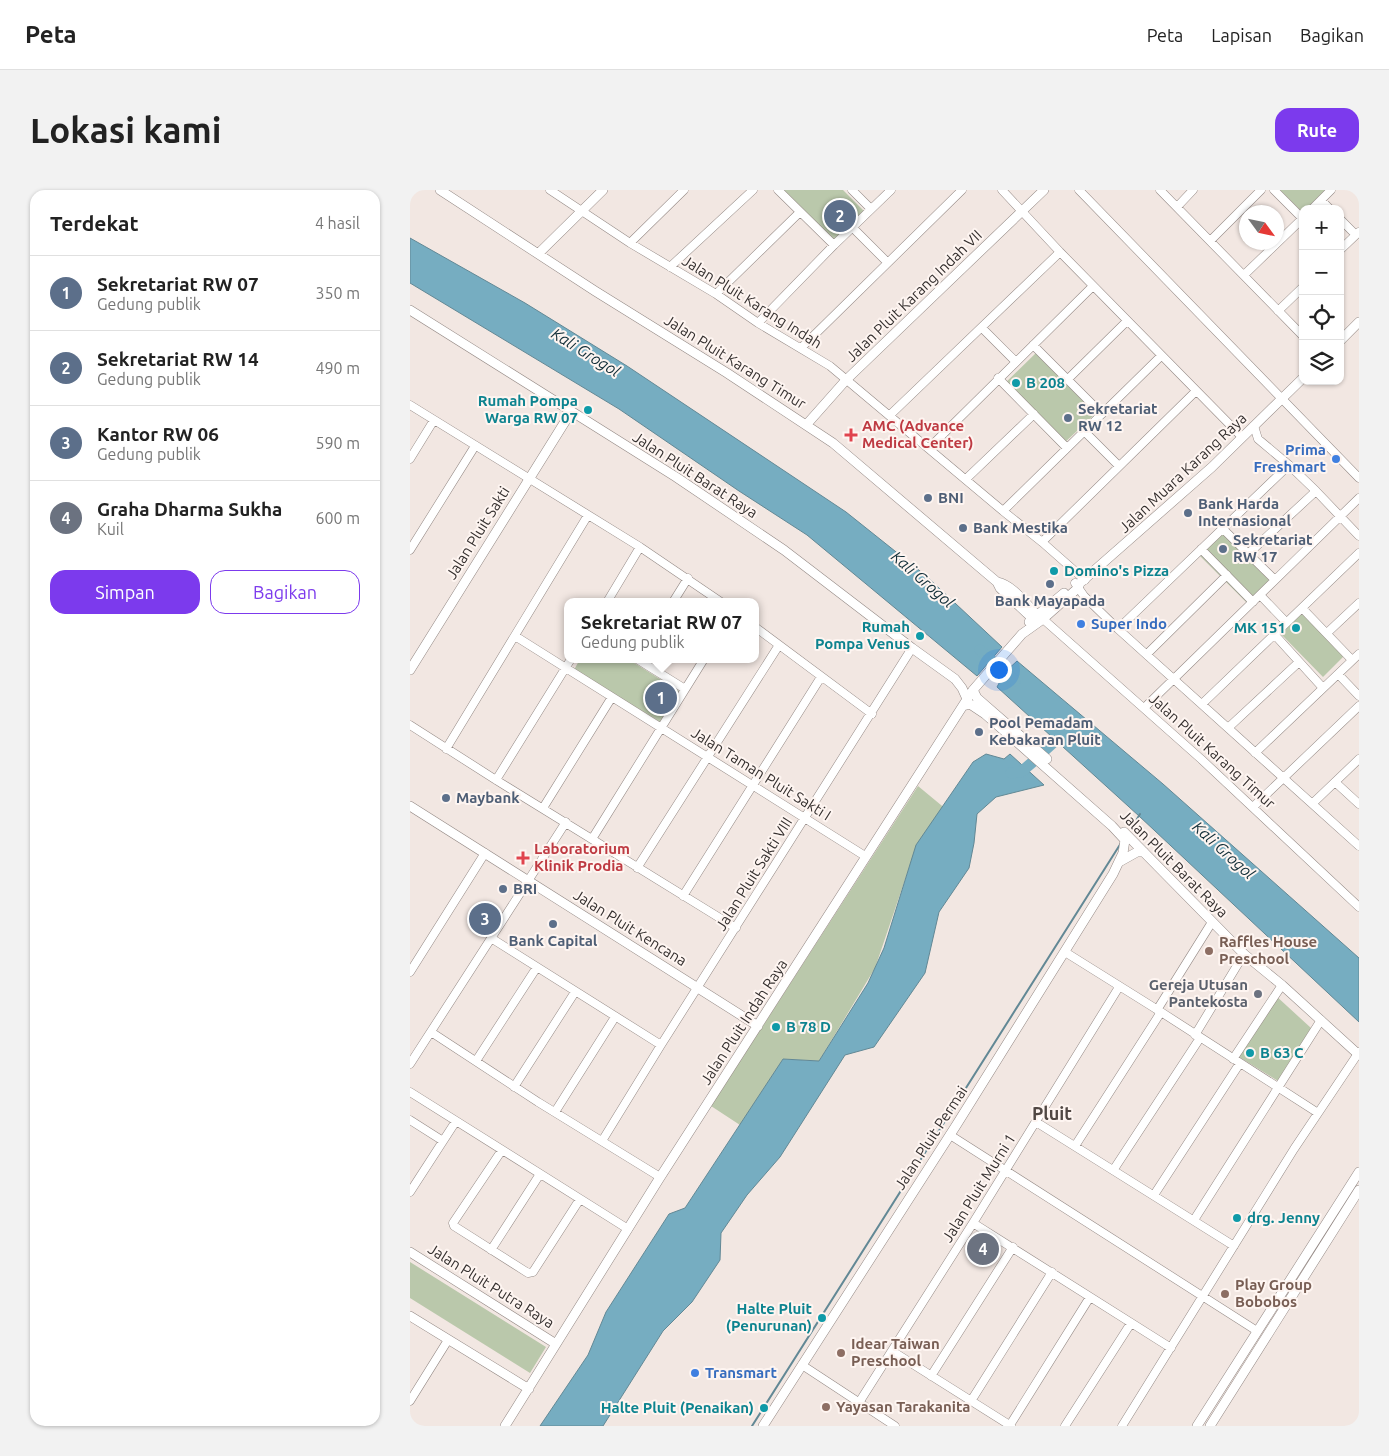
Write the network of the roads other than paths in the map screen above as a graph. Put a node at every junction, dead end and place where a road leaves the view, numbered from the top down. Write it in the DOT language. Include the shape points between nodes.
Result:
graph roads {
  1 [pos="440,190"];
  2 [pos="550,190"];
  3 [pos="603,190"];
  4 [pos="684,190"];
  5 [pos="753,190"];
  6 [pos="778,190"];
  7 [pos="852,190"];
  8 [pos="892,190"];
  9 [pos="962,190"];
  10 [pos="1002,190"];
  11 [pos="1044,190"];
  12 [pos="1079,190"];
  13 [pos="1160,190"];
  14 [pos="1194,190"];
  15 [pos="1261,190"];
  16 [pos="1274,190"];
  17 [pos="1331,190"];
  18 [pos="1321,200"];
  19 [pos="1316,205"];
  20 [pos="1326,205"];
  21 [pos="1177,207"];
  22 [pos="871,210"];
  23 [pos="581,211"];
  24 [pos="1022,211"];
  25 [pos="800,212"];
  26 [pos="1299,215"];
  27 [pos="1299,221"];
  28 [pos="1344,223"];
  29 [pos="853,228"];
  30 [pos="1357,234"];
  31 [pos="1210,241"];
  32 [pos="630,243"];
  33 [pos="834,245"];
  34 [pos="1344,246"];
  35 [pos="1060,252"];
  36 [pos="539,253"];
  37 [pos="887,262"];
  38 [pos="670,267"];
  39 [pos="1244,275"];
  40 [pos="1093,286"];
  41 [pos="1299,291"];
  42 [pos="716,294"];
  43 [pos="410,310"];
  44 [pos="1278,311"];
  45 [pos="1127,321"];
  46 [pos="1359,322"];
  47 [pos="758,323"];
  48 [pos="982,328"];
  49 [pos="1299,332"];
  50 [pos="1341,340"];
  51 [pos="1033,345"];
  52 [pos="801,348"];
  53 [pos="1161,356"];
  54 [pos="1016,362"];
  55 [pos="998,378"];
  56 [pos="1068,379"];
  57 [pos="846,380"];
  58 [pos="1299,382"];
  59 [pos="1196,392"];
  60 [pos="1282,398"];
  61 [pos="410,405"];
  62 [pos="571,412"];
  63 [pos="1034,414"];
  64 [pos="1102,414"];
  65 [pos="890,415"];
  66 [pos="434,420"];
  67 [pos="806,424"];
  68 [pos="1254,426"];
  69 [pos="1084,431"];
  70 [pos="1242,437"];
  71 [pos="475,446"];
  72 [pos="929,448"];
  73 [pos="1067,448"];
  74 [pos="410,459"];
  75 [pos="1289,465"];
  76 [pos="1119,466"];
  77 [pos="528,478"];
  78 [pos="966,478"];
  79 [pos="1359,478"];
  80 [pos="1316,491"];
  81 [pos="1359,498"];
  82 [pos="1003,511"];
  83 [pos="588,515"];
  84 [pos="1341,517"];
  85 [pos="1222,528"];
  86 [pos="1359,536"];
  87 [pos="1042,542"];
  88 [pos="640,547"];
  89 [pos="1201,549"];
  90 [pos="410,550"];
  91 [pos="1359,552"];
  92 [pos="1248,554"];
  93 [pos="1227,575"];
  94 [pos="688,578"];
  95 [pos="1274,579"];
  96 [pos="1079,584"];
  97 [pos="1260,594"];
  98 [pos="609,598"];
  99 [pos="676,598"];
  100 [pos="716,598"];
  101 [pos="1252,602"];
  102 [pos="1359,603"];
  103 [pos="1302,608"];
  104 [pos="1037,617"];
  105 [pos="1286,622"];
  106 [pos="1118,628"];
  107 [pos="759,630"];
  108 [pos="1327,633"];
  109 [pos="1274,634"];
  110 [pos="515,636"];
  111 [pos="1019,637"];
  112 [pos="779,645"];
  113 [pos="912,648"];
  114 [pos="1147,654"];
  115 [pos="1359,654"];
  116 [pos="1352,660"];
  117 [pos="1299,662"];
  118 [pos="569,663"];
  119 [pos="643,663"];
  120 [pos="701,663"];
  121 [pos="566,668"];
  122 [pos="410,670"];
  123 [pos="1338,674"];
  124 [pos="821,676"];
  125 [pos="1173,678"];
  126 [pos="955,679"];
  127 [pos="977,685"];
  128 [pos="1324,688"];
  129 [pos="685,689"];
  130 [pos="1359,696"];
  131 [pos="612,697"];
  132 [pos="965,702"];
  133 [pos="1202,704"];
  134 [pos="1359,706"];
  135 [pos="1144,708"];
  136 [pos="990,713"];
  137 [pos="872,714"];
  138 [pos="410,725"];
  139 [pos="661,728"];
  140 [pos="1228,728"];
  141 [pos="1012,732"];
  142 [pos="446,748"];
  143 [pos="1255,753"];
  144 [pos="707,757"];
  145 [pos="1359,759"];
  146 [pos="1283,778"];
  147 [pos="496,780"];
  148 [pos="1335,782"];
  149 [pos="753,786"];
  150 [pos="1314,803"];
  151 [pos="1359,804"];
  152 [pos="410,806"];
  153 [pos="1253,807"];
  154 [pos="543,808"];
  155 [pos="805,818"];
  156 [pos="566,822"];
  157 [pos="592,839"];
  158 [pos="1359,846"];
  159 [pos="1144,852"];
  160 [pos="485,853"];
  161 [pos="865,856"];
  162 [pos="1119,863"];
  163 [pos="637,868"];
  164 [pos="529,881"];
  165 [pos="683,896"];
  166 [pos="1359,907"];
  167 [pos="1212,922"];
  168 [pos="736,928"];
  169 [pos="491,938"];
  170 [pos="1065,952"];
  171 [pos="1244,954"];
  172 [pos="537,967"];
  173 [pos="410,972"];
  174 [pos="1282,985"];
  175 [pos="1119,987"];
  176 [pos="698,988"];
  177 [pos="575,992"];
  178 [pos="1159,1011"];
  179 [pos="614,1017"];
  180 [pos="1320,1020"];
  181 [pos="758,1026"];
  182 [pos="431,1032"];
  183 [pos="1197,1036"];
  184 [pos="661,1045"];
  185 [pos="1359,1054"];
  186 [pos="476,1061"];
  187 [pos="1236,1061"];
  188 [pos="410,1064"];
  189 [pos="514,1086"];
  190 [pos="1278,1087"];
  191 [pos="410,1092"];
  192 [pos="555,1112"];
  193 [pos="1318,1113"];
  194 [pos="410,1120"];
  195 [pos="456,1122"];
  196 [pos="1036,1122"];
  197 [pos="950,1135"];
  198 [pos="443,1141"];
  199 [pos="602,1141"];
  200 [pos="1075,1146"];
  201 [pos="502,1150"];
  202 [pos="1114,1169"];
  203 [pos="1005,1170"];
  204 [pos="1359,1172"];
  205 [pos="540,1174"];
  206 [pos="410,1175"];
  207 [pos="660,1177"];
  208 [pos="418,1180"];
  209 [pos="1359,1190"];
  210 [pos="410,1192"];
  211 [pos="1154,1194"];
  212 [pos="580,1199"];
  213 [pos="1194,1220"];
  214 [pos="973,1223"];
  215 [pos="628,1229"];
  216 [pos="1234,1246"];
  217 [pos="1013,1247"];
  218 [pos="491,1250"];
  219 [pos="410,1252"];
  220 [pos="1308,1252"];
  221 [pos="1318,1258"];
  222 [pos="1052,1272"];
  223 [pos="1202,1296"];
  224 [pos="1090,1297"];
  225 [pos="410,1316"];
  226 [pos="1131,1323"];
  227 [pos="1255,1333"];
  228 [pos="448,1340"];
  229 [pos="1263,1341"];
  230 [pos="556,1344"];
  231 [pos="1171,1348"];
  232 [pos="892,1351"];
  233 [pos="802,1365"];
  234 [pos="932,1376"];
  235 [pos="529,1389"];
  236 [pos="410,1401"];
  237 [pos="860,1401"];
  238 [pos="971,1401"];
  239 [pos="506,1426"];
  240 [pos="763,1426"];
  241 [pos="895,1426"];
  242 [pos="1010,1426"];
  243 [pos="1065,1426"];
  244 [pos="1122,1426"];
  245 [pos="1197,1426"];
  246 [pos="1210,1426"];
  1 -- 36 [label="street, Jalan Pluit Karang Timur"];
  2 -- 23 [label="street, Jalan Pluit Karang Indah"];
  3 -- 23 [label="street"];
  4 -- 32 [label="street"];
  5 -- 38 [label="street"];
  6 -- 25 [label="street"];
  7 -- 22 [label="street"];
  8 -- 22 [label="street"];
  9 -- 37 [label="street"];
  10 -- 24 [label="street"];
  11 -- 24 [label="street, Jalan Pluit Karang Indah VII"];
  12 -- 60 [label="street"];
  13 -- 21 [label="street"];
  14 -- 21 [label="street"];
  15 -- 31 [label="street"];
  16 -- 26 [label="street"];
  17 -- 18 [label="street"];
  18 -- 19 [label="street"];
  18 -- 20 [label="street"];
  21 -- 31 [label="street"];
  22 -- 29 [label="street"];
  23 -- 32 [label="street, Jalan Pluit Karang Indah"];
  23 -- 36 [label="street"];
  24 -- 35 [label="street"];
  24 -- 57 [label="street, Jalan Pluit Karang Indah VII"];
  25 -- 33 [label="street"];
  25 -- 42 [label="street"];
  27 -- 39 [label="street"];
  28 -- 30 [label="street"];
  29 -- 33 [label="street"];
  29 -- 37 [label="street"];
  30 -- 34 [label="street"];
  31 -- 39 [label="street"];
  32 -- 38 [label="street, Jalan Pluit Karang Indah"];
  33 -- 47 [label="street"];
  35 -- 40 [label="street"];
  35 -- 48 [label="street"];
  36 -- 67 [label="street, Jalan Pluit Karang Timur"];
  37 -- 52 [label="street"];
  38 -- 42 [label="street, Jalan Pluit Karang Indah"];
  39 -- 44 [label="street"];
  40 -- 45 [label="street"];
  40 -- 51 [label="street"];
  41 -- 44 [label="street"];
  42 -- 47 [label="street, Jalan Pluit Karang Indah"];
  43 -- 62 [label="street, Jalan Pluit Barat Raya"];
  44 -- 49 [label="street"];
  45 -- 53 [label="street"];
  45 -- 56 [label="street"];
  46 -- 50 [label="street"];
  47 -- 52 [label="street, Jalan Pluit Karang Indah"];
  48 -- 54 [label="street"];
  48 -- 65 [label="street"];
  51 -- 54 [label="street"];
  51 -- 56 [label="street"];
  52 -- 57 [label="street, Jalan Pluit Karang Indah"];
  53 -- 59 [label="street"];
  53 -- 64 [label="street"];
  54 -- 55 [label="street"];
  55 -- 63 [label="street"];
  55 -- 72 [label="street"];
  56 -- 64 [label="street"];
  57 -- 65 [label="street, Jalan Pluit Karang Indah"];
  57 -- 67 [label="street, Jalan Pluit Karang Indah VII"];
  58 -- 60 [label="street, Jalan Muara Karang Raya"];
  59 -- 70 [label="street"];
  59 -- 76 [label="street"];
  60 -- 68 [label="street, Jalan Muara Karang Raya"];
  60 -- 79 [label="street"];
  61 -- 66 [label="street"];
  62 -- 77 [label="street, Jalan Pluit Sakti"];
  62 -- 113 [label="street, Jalan Pluit Barat Raya" via="784,550"];
  63 -- 73 [label="street"];
  63 -- 78 [label="street"];
  64 -- 69 [label="street"];
  65 -- 72 [label="street, Jalan Pluit Karang Indah"];
  66 -- 71 [label="street"];
  66 -- 74 [label="street"];
  67 -- 104 [label="street, Jalan Pluit Karang Timur" via="834,443"];
  68 -- 70 [label="street, Jalan Muara Karang Raya"];
  68 -- 75 [label="street" via="1258,439"];
  69 -- 73 [label="street"];
  69 -- 76 [label="street"];
  70 -- 96 [label="street, Jalan Muara Karang Raya"];
  71 -- 77 [label="street"];
  71 -- 90 [label="street"];
  72 -- 78 [label="street, Jalan Pluit Karang Indah"];
  73 -- 82 [label="street"];
  75 -- 80 [label="street"];
  75 -- 85 [label="street"];
  76 -- 87 [label="street"];
  77 -- 83 [label="street"];
  77 -- 122 [label="street, Jalan Pluit Sakti"];
  78 -- 82 [label="street, Jalan Pluit Karang Indah"];
  80 -- 84 [label="street"];
  80 -- 92 [label="street"];
  81 -- 84 [label="street"];
  82 -- 87 [label="street, Jalan Pluit Karang Indah"];
  83 -- 88 [label="street"];
  83 -- 110 [label="street"];
  84 -- 86 [label="street"];
  84 -- 95 [label="street"];
  85 -- 89 [label="street"];
  85 -- 92 [label="street"];
  87 -- 96 [label="street, Jalan Pluit Karang Indah"];
  88 -- 94 [label="street"];
  88 -- 98 [label="street"];
  89 -- 93 [label="street"];
  89 -- 106 [label="street"];
  91 -- 103 [label="street"];
  92 -- 95 [label="street"];
  93 -- 101 [label="street"];
  93 -- 114 [label="street"];
  94 -- 99 [label="street"];
  94 -- 100 [label="street"];
  95 -- 97 [label="street"];
  96 -- 104 [label="street, Jalan Muara Karang Raya"];
  96 -- 106 [label="street, Jalan Pluit Karang Indah"];
  97 -- 101 [label="street"];
  97 -- 105 [label="street"];
  101 -- 125 [label="street"];
  102 -- 108 [label="street"];
  103 -- 105 [label="street"];
  103 -- 108 [label="street"];
  104 -- 111 [label="street, Jalan Muara Karang Raya"];
  104 -- 135 [label="street, Jalan Pluit Karang Timur"];
  105 -- 109 [label="street"];
  106 -- 114 [label="street, Jalan Pluit Karang Indah"];
  107 -- 112 [label="street"];
  108 -- 116 [label="street"];
  109 -- 117 [label="street"];
  109 -- 133 [label="street"];
  110 -- 121 [label="street, Jalan Taman Pluit Sakti I"];
  110 -- 142 [label="street"];
  111 -- 127 [label="street, Jalan Pluit Indah Raya"];
  112 -- 124 [label="street"];
  112 -- 144 [label="street"];
  113 -- 126 [label="street, Jalan Pluit Barat Raya"];
  113 -- 137 [label="street, Jalan Pluit Sakti VIII"];
  114 -- 125 [label="street, Jalan Pluit Karang Indah"];
  115 -- 116 [label="street"];
  116 -- 123 [label="street"];
  117 -- 128 [label="street"];
  117 -- 140 [label="street"];
  118 -- 121 [label="street"];
  119 -- 129 [label="street"];
  120 -- 129 [label="street"];
  121 -- 131 [label="street, Jalan Taman Pluit Sakti I"];
  121 -- 147 [label="street"];
  123 -- 128 [label="street"];
  123 -- 130 [label="street"];
  124 -- 137 [label="street"];
  124 -- 149 [label="street"];
  125 -- 133 [label="street, Jalan Pluit Karang Indah"];
  125 -- 135 [label="street"];
  126 -- 127 [label="street, Jalan Pluit Barat Raya"];
  126 -- 132 [label="street, Jalan Pluit Barat Raya" via="962,688"];
  127 -- 132 [label="street, Jalan Pluit Indah Raya"];
  127 -- 136 [label="street, Jalan Pluit Barat Raya" via="977,698"];
  128 -- 143 [label="street"];
  129 -- 139 [label="street"];
  131 -- 139 [label="street, Jalan Taman Pluit Sakti I"];
  131 -- 154 [label="street"];
  132 -- 136 [label="street, Jalan Pluit Barat Raya"];
  132 -- 161 [label="street, Jalan Pluit Indah Raya"];
  133 -- 140 [label="street, Jalan Pluit Karang Indah"];
  134 -- 146 [label="street"];
  135 -- 153 [label="street, Jalan Pluit Karang Timur"];
  136 -- 141 [label="street, Jalan Pluit Barat Raya"];
  137 -- 155 [label="street, Jalan Pluit Sakti VIII"];
  138 -- 142 [label="street"];
  139 -- 144 [label="street, Jalan Taman Pluit Sakti I"];
  139 -- 157 [label="street"];
  140 -- 143 [label="street, Jalan Pluit Karang Indah"];
  141 -- 159 [label="street, Jalan Pluit Barat Raya"];
  141 -- 162 [label="street, Jalan Pluit Barat Raya" via="1123,837 1125,847"];
  142 -- 147 [label="street"];
  143 -- 146 [label="street, Jalan Pluit Karang Indah"];
  144 -- 149 [label="street, Jalan Taman Pluit Sakti I"];
  144 -- 163 [label="street"];
  145 -- 148 [label="street"];
  146 -- 150 [label="street, Jalan Pluit Karang Indah"];
  146 -- 153 [label="street"];
  147 -- 154 [label="street"];
  148 -- 150 [label="street"];
  148 -- 151 [label="street"];
  149 -- 155 [label="street, Jalan Taman Pluit Sakti I"];
  149 -- 165 [label="street"];
  150 -- 158 [label="street, Jalan Pluit Karang Indah"];
  152 -- 160 [label="street, Jalan Pluit Kencana"];
  153 -- 166 [label="street, Jalan Pluit Karang Timur"];
  154 -- 156 [label="street"];
  155 -- 161 [label="street, Jalan Taman Pluit Sakti I"];
  155 -- 168 [label="street, Jalan Pluit Sakti VIII"];
  156 -- 157 [label="street"];
  156 -- 164 [label="street"];
  157 -- 163 [label="street"];
  159 -- 162 [label="street" via="1131,854"];
  159 -- 167 [label="street, Jalan Pluit Barat Raya"];
  160 -- 164 [label="street, Jalan Pluit Kencana"];
  160 -- 173 [label="street"];
  161 -- 181 [label="street, Jalan Pluit Indah Raya"];
  162 -- 170 [label="street, Jalan Pluit Permai"];
  163 -- 165 [label="street"];
  164 -- 169 [label="street"];
  164 -- 176 [label="street, Jalan Pluit Kencana"];
  165 -- 168 [label="street"];
  167 -- 171 [label="street, Jalan Pluit Barat Raya"];
  167 -- 178 [label="street"];
  168 -- 176 [label="street, Jalan Pluit Sakti VIII"];
  169 -- 172 [label="street"];
  169 -- 182 [label="street"];
  170 -- 175 [label="street"];
  170 -- 197 [label="street, Jalan Pluit Permai"];
  171 -- 174 [label="street, Jalan Pluit Barat Raya"];
  171 -- 183 [label="street"];
  172 -- 177 [label="street"];
  172 -- 186 [label="street"];
  174 -- 180 [label="street, Jalan Pluit Barat Raya"];
  174 -- 187 [label="street"];
  175 -- 178 [label="street"];
  175 -- 196 [label="street, Jalan Pluit Murni 1"];
  176 -- 181 [label="street, Jalan Pluit Kencana"];
  176 -- 184 [label="street, Jalan Pluit Sakti VIII"];
  177 -- 179 [label="street"];
  177 -- 189 [label="street"];
  178 -- 183 [label="street"];
  178 -- 200 [label="street"];
  179 -- 184 [label="street"];
  179 -- 192 [label="street"];
  180 -- 185 [label="street, Jalan Pluit Barat Raya"];
  180 -- 190 [label="street"];
  181 -- 207 [label="street, Jalan Pluit Indah Raya"];
  182 -- 186 [label="street"];
  182 -- 188 [label="street"];
  183 -- 187 [label="street"];
  183 -- 202 [label="street"];
  184 -- 199 [label="street, Jalan Pluit Sakti VIII"];
  185 -- 193 [label="street"];
  186 -- 189 [label="street"];
  187 -- 190 [label="street"];
  187 -- 211 [label="street"];
  189 -- 192 [label="street"];
  190 -- 193 [label="street"];
  190 -- 213 [label="street"];
  191 -- 195 [label="street"];
  192 -- 199 [label="street"];
  193 -- 216 [label="street"];
  194 -- 198 [label="street"];
  195 -- 198 [label="street"];
  195 -- 201 [label="street"];
  196 -- 200 [label="street"];
  196 -- 203 [label="street, Jalan Pluit Murni 1"];
  197 -- 203 [label="street"];
  197 -- 233 [label="street, Jalan Pluit Permai"];
  198 -- 208 [label="street"];
  199 -- 207 [label="street"];
  200 -- 202 [label="street"];
  201 -- 205 [label="street"];
  201 -- 218 [label="street" via="454,1223"];
  202 -- 211 [label="street"];
  203 -- 214 [label="street, Jalan Pluit Murni 1"];
  203 -- 223 [label="street"];
  204 -- 220 [label="street"];
  205 -- 212 [label="street"];
  205 -- 218 [label="street"];
  206 -- 208 [label="street"];
  207 -- 215 [label="street, Jalan Pluit Indah Raya"];
  208 -- 210 [label="street"];
  209 -- 221 [label="street"];
  211 -- 213 [label="street"];
  212 -- 215 [label="street"];
  212 -- 218 [label="street" via="531,1274"];
  213 -- 216 [label="street"];
  214 -- 217 [label="street"];
  214 -- 232 [label="street, Jalan Pluit Murni 1"];
  215 -- 230 [label="street, Jalan Pluit Indah Raya"];
  216 -- 223 [label="street"];
  217 -- 222 [label="street"];
  217 -- 234 [label="street"];
  219 -- 230 [label="street, Jalan Pluit Putra Raya"];
  220 -- 221 [label="street"];
  220 -- 227 [label="street"];
  221 -- 229 [label="street"];
  222 -- 224 [label="street"];
  222 -- 238 [label="street"];
  223 -- 227 [label="street"];
  223 -- 231 [label="street"];
  224 -- 226 [label="street"];
  224 -- 242 [label="street"];
  225 -- 228 [label="street"];
  226 -- 231 [label="street"];
  226 -- 243 [label="street"];
  227 -- 229 [label="street"];
  227 -- 245 [label="street"];
  228 -- 235 [label="street"];
  228 -- 236 [label="street"];
  229 -- 246 [label="street"];
  230 -- 235 [label="street, Jalan Pluit Indah Raya"];
  231 -- 244 [label="street"];
  232 -- 234 [label="street"];
  232 -- 237 [label="street, Jalan Pluit Murni 1"];
  233 -- 237 [label="street"];
  233 -- 240 [label="street, Jalan Pluit Permai"];
  234 -- 238 [label="street"];
  235 -- 239 [label="street, Jalan Pluit Indah Raya"];
  237 -- 241 [label="street"];
  238 -- 242 [label="street"];
}
